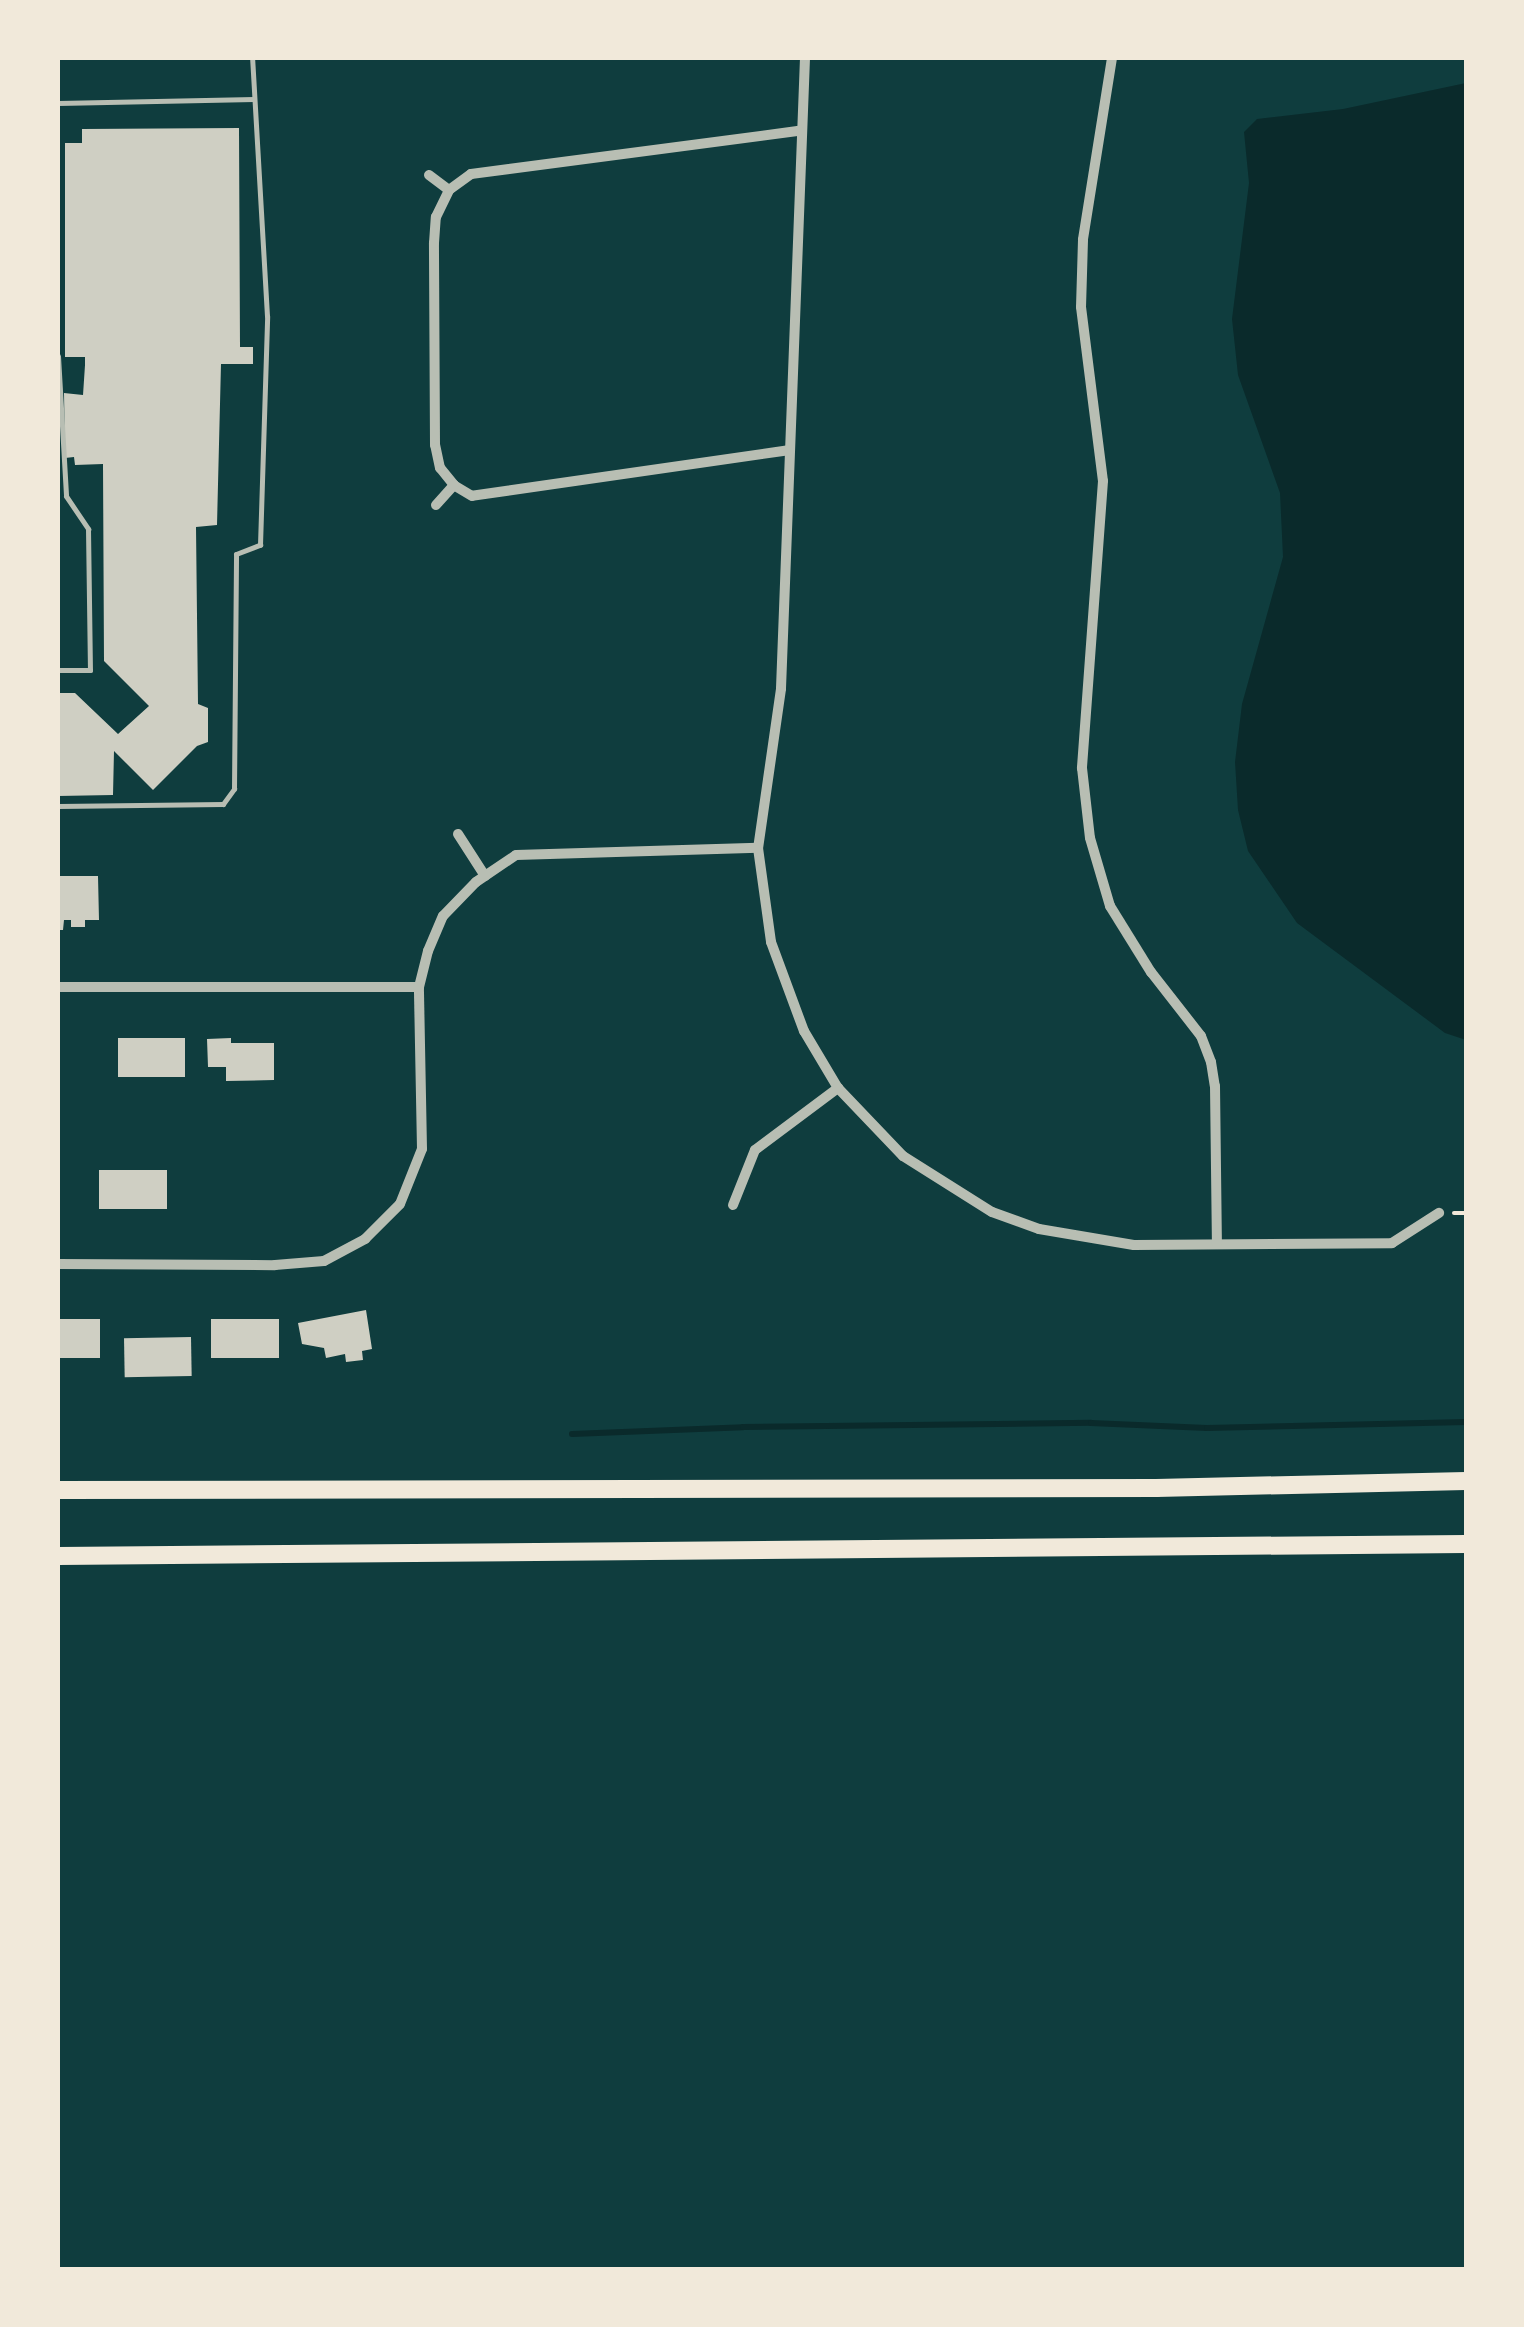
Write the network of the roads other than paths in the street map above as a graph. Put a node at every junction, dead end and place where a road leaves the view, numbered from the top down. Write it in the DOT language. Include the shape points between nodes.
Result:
graph roads {
  1 [pos="252,58"];
  2 [pos="804,58"];
  3 [pos="1112,58"];
  4 [pos="254,99"];
  5 [pos="58,104"];
  6 [pos="800,130"];
  7 [pos="429,175"];
  8 [pos="449,190"];
  9 [pos="58,356"];
  10 [pos="790,450"];
  11 [pos="454,485"];
  12 [pos="436,504"];
  13 [pos="58,670"];
  14 [pos="58,806"];
  15 [pos="458,834"];
  16 [pos="758,848"];
  17 [pos="485,876"];
  18 [pos="58,987"];
  19 [pos="419,987"];
  20 [pos="838,1088"];
  21 [pos="733,1205"];
  22 [pos="1439,1213"];
  23 [pos="1217,1244"];
  24 [pos="58,1264"];
  25 [pos="1466,1481"];
  26 [pos="58,1490"];
  27 [pos="1466,1544"];
  28 [pos="58,1556"];
  1 -- 4 [label="lane"];
  2 -- 6 [label="street"];
  3 -- 23 [label="street" via="1083,240 1081,307 1103,481 1084,786 1097,872 1110,906 1201,1036 1211,1062"];
  4 -- 5 [label="lane"];
  4 -- 14 [label="lane" via="266,316 260,545 236,554 234,789 223,804"];
  6 -- 8 [label="street" via="471,174"];
  6 -- 10 [label="street"];
  7 -- 8 [label="street"];
  8 -- 11 [label="street" via="436,217 434,244 436,445 440,468"];
  9 -- 13 [label="lane" via="66,496 88,529 90,670"];
  10 -- 11 [label="street" via="496,495 472,496"];
  10 -- 16 [label="street" via="781,690"];
  11 -- 12 [label="street"];
  15 -- 17 [label="street"];
  16 -- 17 [label="street" via="516,855"];
  16 -- 20 [label="street" via="771,942 784,982"];
  17 -- 19 [label="street" via="444,916"];
  18 -- 19 [label="street"];
  19 -- 24 [label="street" via="422,1149 400,1204 365,1239 324,1261 275,1266"];
  20 -- 21 [label="street" via="755,1150"];
  20 -- 23 [label="street" via="904,1156 992,1212 1083,1239"];
  22 -- 23 [label="street" via="1392,1243"];
  25 -- 26 [label="highway"];
  27 -- 28 [label="highway"];
}
